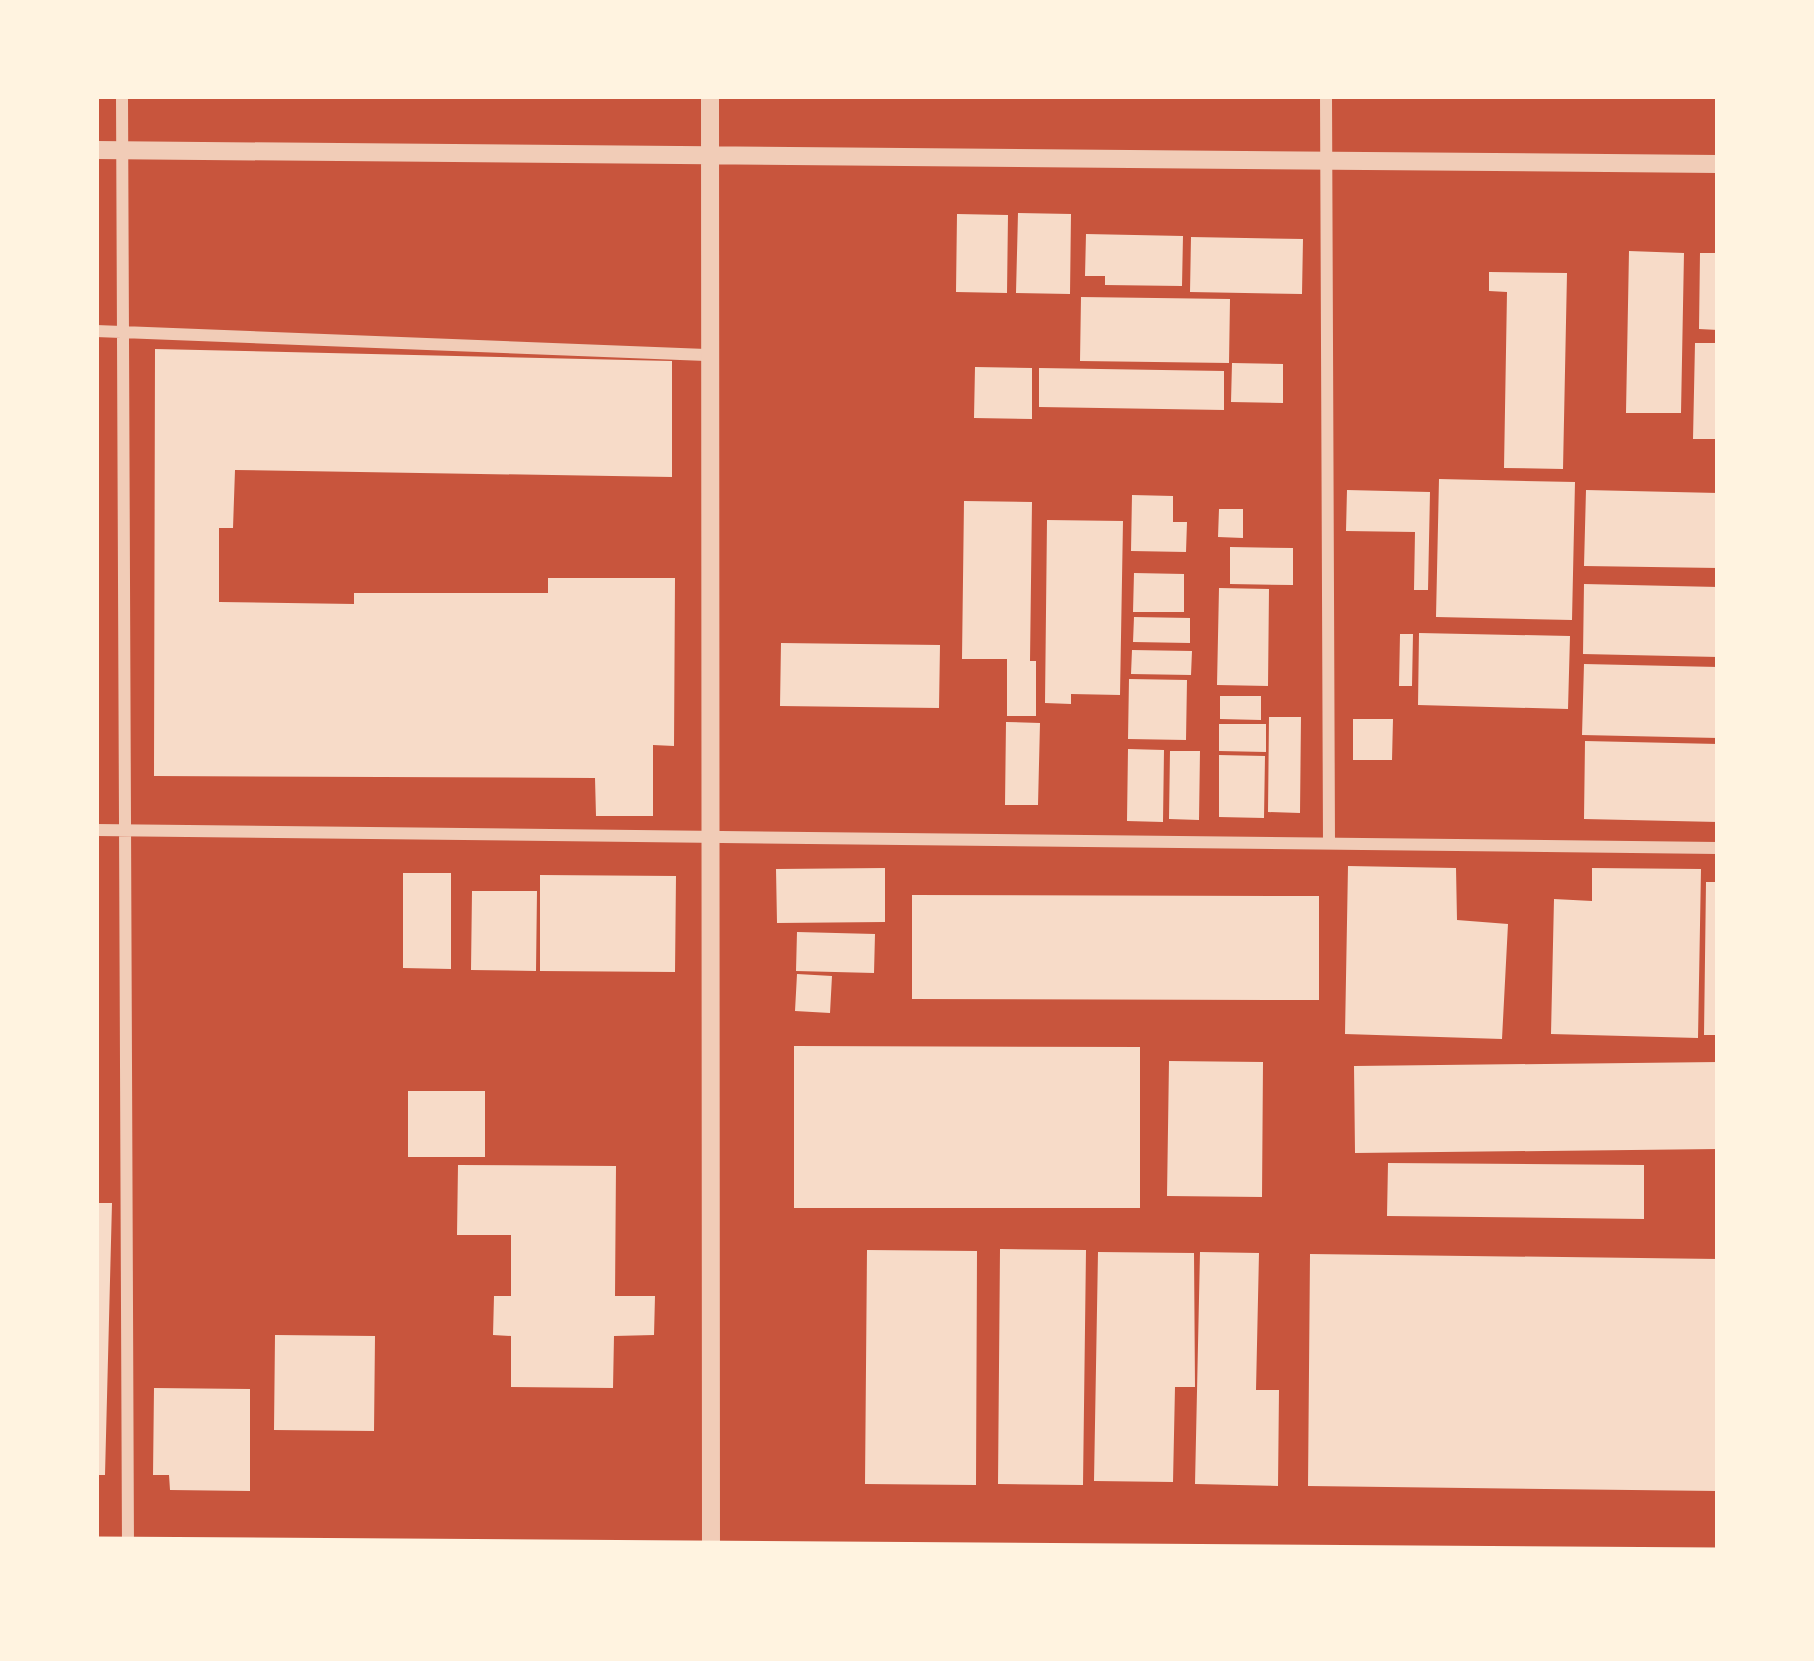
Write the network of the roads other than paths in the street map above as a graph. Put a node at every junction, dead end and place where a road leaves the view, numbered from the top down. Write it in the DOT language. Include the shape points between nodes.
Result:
graph roads {
  1 [pos="122,96"];
  2 [pos="710,96"];
  3 [pos="1326,96"];
  4 [pos="96,150"];
  5 [pos="121,150"];
  6 [pos="710,155"];
  7 [pos="1326,160"];
  8 [pos="1718,164"];
  9 [pos="96,331"];
  10 [pos="124,332"];
  11 [pos="706,355"];
  12 [pos="96,830"];
  13 [pos="128,830"];
  14 [pos="710,838"];
  15 [pos="1329,842"];
  16 [pos="1718,848"];
  17 [pos="96,1550"];
  18 [pos="128,1551"];
  19 [pos="711,1559"];
  20 [pos="1274,1561"];
  21 [pos="1718,1561"];
  1 -- 5 [label="street"];
  2 -- 6 [label="street"];
  3 -- 7 [label="street"];
  4 -- 5 [label="street"];
  5 -- 6 [label="street"];
  5 -- 10 [label="street"];
  6 -- 7 [label="street"];
  6 -- 11 [label="street"];
  7 -- 8 [label="street"];
  7 -- 15 [label="street"];
  9 -- 10 [label="street"];
  10 -- 11 [label="street"];
  10 -- 13 [label="street"];
  11 -- 14 [label="street"];
  12 -- 13 [label="street"];
  13 -- 14 [label="street"];
  13 -- 18 [label="street"];
  14 -- 15 [label="street"];
  14 -- 19 [label="street"];
  15 -- 16 [label="street"];
  17 -- 18 [label="highway"];
  18 -- 19 [label="highway"];
  19 -- 20 [label="highway"];
  20 -- 21 [label="highway"];
}
